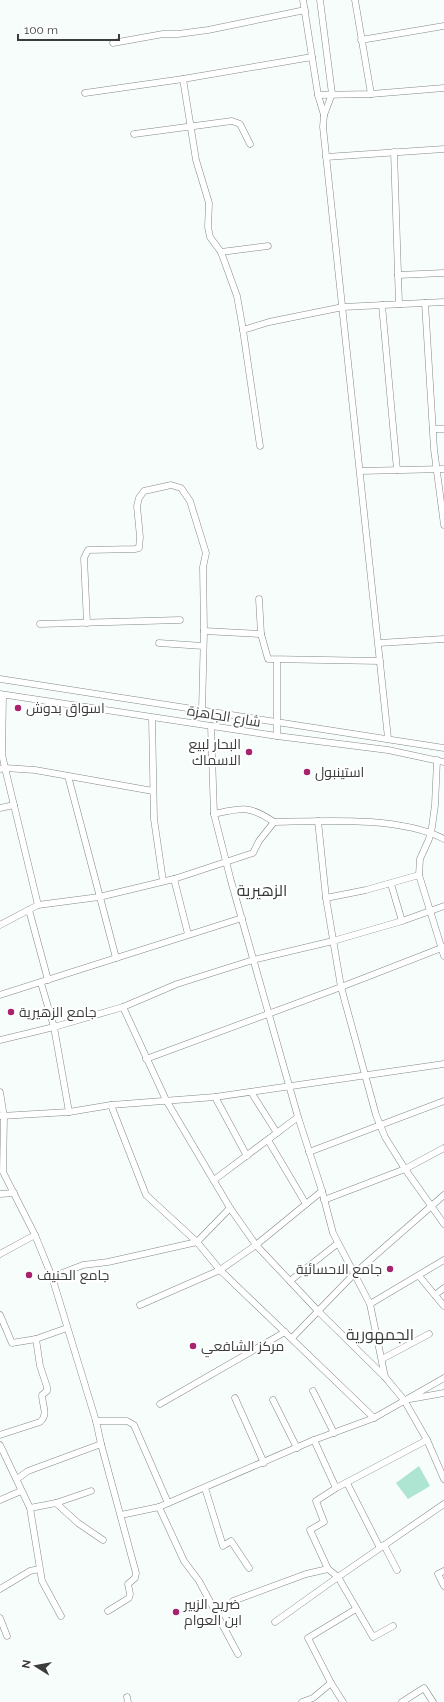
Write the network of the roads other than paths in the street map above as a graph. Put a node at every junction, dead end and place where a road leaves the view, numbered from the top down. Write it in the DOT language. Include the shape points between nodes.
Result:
graph roads {
  1 [pos="303,0"];
  2 [pos="320,0"];
  3 [pos="355,0"];
  4 [pos="305,10"];
  5 [pos="444,26"];
  6 [pos="361,40"];
  7 [pos="113,43"];
  8 [pos="312,57"];
  9 [pos="183,79"];
  10 [pos="444,88"];
  11 [pos="85,93"];
  12 [pos="332,94"];
  13 [pos="371,94"];
  14 [pos="318,95"];
  15 [pos="324,115"];
  16 [pos="191,127"];
  17 [pos="134,134"];
  18 [pos="250,144"];
  19 [pos="444,149"];
  20 [pos="394,152"];
  21 [pos="326,157"];
  22 [pos="268,246"];
  23 [pos="220,252"];
  24 [pos="444,273"];
  25 [pos="398,275"];
  26 [pos="444,302"];
  27 [pos="425,303"];
  28 [pos="399,304"];
  29 [pos="382,305"];
  30 [pos="343,307"];
  31 [pos="243,330"];
  32 [pos="433,429"];
  33 [pos="444,429"];
  34 [pos="260,446"];
  35 [pos="436,469"];
  36 [pos="444,469"];
  37 [pos="397,470"];
  38 [pos="360,471"];
  39 [pos="444,525"];
  40 [pos="259,598"];
  41 [pos="180,620"];
  42 [pos="87,623"];
  43 [pos="40,624"];
  44 [pos="204,631"];
  45 [pos="261,634"];
  46 [pos="444,639"];
  47 [pos="159,643"];
  48 [pos="378,643"];
  49 [pos="203,646"];
  50 [pos="277,660"];
  51 [pos="380,661"];
  52 [pos="0,679"];
  53 [pos="1,695"];
  54 [pos="202,710"];
  55 [pos="152,718"];
  56 [pos="278,722"];
  57 [pos="211,726"];
  58 [pos="277,736"];
  59 [pos="388,738"];
  60 [pos="444,748"];
  61 [pos="437,760"];
  62 [pos="444,762"];
  63 [pos="2,768"];
  64 [pos="68,776"];
  65 [pos="153,791"];
  66 [pos="14,805"];
  67 [pos="0,808"];
  68 [pos="214,814"];
  69 [pos="318,821"];
  70 [pos="274,822"];
  71 [pos="430,832"];
  72 [pos="444,839"];
  73 [pos="226,862"];
  74 [pos="419,875"];
  75 [pos="174,879"];
  76 [pos="163,881"];
  77 [pos="391,884"];
  78 [pos="99,897"];
  79 [pos="326,898"];
  80 [pos="38,905"];
  81 [pos="444,906"];
  82 [pos="28,910"];
  83 [pos="429,911"];
  84 [pos="242,918"];
  85 [pos="402,921"];
  86 [pos="0,926"];
  87 [pos="188,934"];
  88 [pos="333,941"];
  89 [pos="442,948"];
  90 [pos="444,956"];
  91 [pos="116,958"];
  92 [pos="253,960"];
  93 [pos="48,980"];
  94 [pos="41,982"];
  95 [pos="342,987"];
  96 [pos="0,995"];
  97 [pos="123,1006"];
  98 [pos="269,1014"];
  99 [pos="54,1027"];
  100 [pos="0,1040"];
  101 [pos="146,1059"];
  102 [pos="444,1064"];
  103 [pos="365,1074"];
  104 [pos="290,1086"];
  105 [pos="0,1092"];
  106 [pos="252,1092"];
  107 [pos="214,1097"];
  108 [pos="166,1100"];
  109 [pos="444,1101"];
  110 [pos="110,1105"];
  111 [pos="69,1112"];
  112 [pos="2,1116"];
  113 [pos="298,1117"];
  114 [pos="380,1126"];
  115 [pos="277,1133"];
  116 [pos="268,1140"];
  117 [pos="444,1148"];
  118 [pos="309,1152"];
  119 [pos="247,1156"];
  120 [pos="405,1169"];
  121 [pos="2,1172"];
  122 [pos="214,1180"];
  123 [pos="322,1191"];
  124 [pos="14,1193"];
  125 [pos="0,1194"];
  126 [pos="444,1195"];
  127 [pos="324,1200"];
  128 [pos="306,1204"];
  129 [pos="431,1207"];
  130 [pos="230,1208"];
  131 [pos="444,1224"];
  132 [pos="34,1235"];
  133 [pos="197,1242"];
  134 [pos="337,1244"];
  135 [pos="256,1245"];
  136 [pos="0,1254"];
  137 [pos="444,1260"];
  138 [pos="220,1270"];
  139 [pos="354,1274"];
  140 [pos="419,1276"];
  141 [pos="52,1277"];
  142 [pos="290,1281"];
  143 [pos="444,1288"];
  144 [pos="435,1295"];
  145 [pos="370,1304"];
  146 [pos="140,1305"];
  147 [pos="444,1306"];
  148 [pos="318,1312"];
  149 [pos="0,1315"];
  150 [pos="66,1328"];
  151 [pos="285,1332"];
  152 [pos="429,1334"];
  153 [pos="292,1338"];
  154 [pos="36,1339"];
  155 [pos="382,1359"];
  156 [pos="385,1377"];
  157 [pos="444,1378"];
  158 [pos="313,1391"];
  159 [pos="444,1392"];
  160 [pos="235,1398"];
  161 [pos="273,1400"];
  162 [pos="404,1400"];
  163 [pos="160,1404"];
  164 [pos="374,1418"];
  165 [pos="96,1421"];
  166 [pos="334,1433"];
  167 [pos="0,1435"];
  168 [pos="314,1440"];
  169 [pos="427,1440"];
  170 [pos="0,1444"];
  171 [pos="101,1444"];
  172 [pos="297,1448"];
  173 [pos="264,1463"];
  174 [pos="444,1479"];
  175 [pos="18,1480"];
  176 [pos="346,1483"];
  177 [pos="205,1488"];
  178 [pos="336,1488"];
  179 [pos="21,1491"];
  180 [pos="91,1491"];
  181 [pos="0,1500"];
  182 [pos="56,1503"];
  183 [pos="168,1503"];
  184 [pos="444,1504"];
  185 [pos="159,1507"];
  186 [pos="30,1508"];
  187 [pos="121,1515"];
  188 [pos="103,1540"];
  189 [pos="382,1547"];
  190 [pos="249,1568"];
  191 [pos="39,1569"];
  192 [pos="328,1569"];
  193 [pos="397,1570"];
  194 [pos="444,1571"];
  195 [pos="338,1577"];
  196 [pos="444,1586"];
  197 [pos="0,1589"];
  198 [pos="233,1601"];
  199 [pos="356,1609"];
  200 [pos="108,1611"];
  201 [pos="61,1616"];
  202 [pos="0,1618"];
  203 [pos="275,1622"];
  204 [pos="393,1626"];
  205 [pos="7,1636"];
  206 [pos="238,1654"];
  207 [pos="331,1683"];
  208 [pos="302,1702"];
  209 [pos="342,1702"];
  210 [pos="402,1702"];
  211 [pos="433,1702"];
  1 -- 4 [label="street"];
  2 -- 12 [label="street"];
  3 -- 6 [label="street"];
  4 -- 7 [label="street" via="208,30 162,34"];
  4 -- 8 [label="street"];
  5 -- 6 [label="street"];
  6 -- 13 [label="street"];
  8 -- 9 [label="street"];
  8 -- 14 [label="street"];
  9 -- 11 [label="street"];
  9 -- 16 [label="street"];
  10 -- 13 [label="street"];
  12 -- 13 [label="street"];
  12 -- 14 [label="street"];
  12 -- 15 [label="street"];
  14 -- 15 [label="street"];
  15 -- 21 [label="street"];
  16 -- 17 [label="street"];
  16 -- 18 [label="street" via="236,121"];
  16 -- 23 [label="street" via="196,160 209,203 210,237"];
  19 -- 20 [label="street"];
  20 -- 21 [label="street"];
  20 -- 25 [label="street"];
  21 -- 30 [label="street"];
  22 -- 23 [label="street"];
  23 -- 31 [label="street" via="237,296"];
  24 -- 25 [label="street"];
  25 -- 28 [label="street"];
  26 -- 27 [label="street"];
  27 -- 28 [label="street"];
  27 -- 32 [label="street"];
  28 -- 29 [label="street"];
  29 -- 30 [label="street"];
  29 -- 37 [label="street"];
  30 -- 31 [label="street"];
  30 -- 38 [label="street"];
  31 -- 34 [label="street"];
  32 -- 33 [label="street"];
  32 -- 35 [label="street"];
  35 -- 36 [label="street"];
  35 -- 37 [label="street"];
  35 -- 39 [label="street"];
  37 -- 38 [label="street"];
  38 -- 48 [label="street"];
  40 -- 45 [label="street"];
  41 -- 42 [label="street"];
  42 -- 43 [label="street"];
  42 -- 44 [label="street" via="84,558 88,550 139,548 136,506 138,498 144,491 171,485 180,488 190,501 206,553 203,567"];
  44 -- 45 [label="street"];
  44 -- 49 [label="street"];
  45 -- 50 [label="street" via="266,657"];
  46 -- 48 [label="street"];
  47 -- 49 [label="street"];
  48 -- 51 [label="street"];
  49 -- 54 [label="street"];
  50 -- 51 [label="street"];
  50 -- 56 [label="street"];
  51 -- 59 [label="street"];
  52 -- 54 [label="street, شارع الجاهزة"];
  53 -- 55 [label="street, شارع الجاهزة"];
  53 -- 63 [label="street"];
  54 -- 56 [label="street, شارع الجاهزة"];
  55 -- 57 [label="street, شارع الجاهزة"];
  55 -- 65 [label="street"];
  56 -- 58 [label="street"];
  56 -- 59 [label="street, شارع الجاهزة"];
  57 -- 58 [label="street, شارع الجاهزة"];
  57 -- 68 [label="street"];
  58 -- 61 [label="street, شارع الجاهزة" via="388,750"];
  59 -- 60 [label="street, شارع الجاهزة"];
  61 -- 62 [label="street, شارع الجاهزة"];
  61 -- 71 [label="street" via="435,805"];
  63 -- 64 [label="street"];
  63 -- 66 [label="street"];
  64 -- 65 [label="street"];
  64 -- 78 [label="street"];
  65 -- 76 [label="street" via="154,819"];
  66 -- 67 [label="street"];
  66 -- 80 [label="street"];
  68 -- 70 [label="street" via="248,809 259,812"];
  68 -- 73 [label="street"];
  69 -- 70 [label="street"];
  69 -- 71 [label="street" via="387,825"];
  69 -- 79 [label="street"];
  70 -- 73 [label="street" via="253,853"];
  71 -- 72 [label="street"];
  71 -- 74 [label="street" via="420,859"];
  73 -- 75 [label="street"];
  73 -- 84 [label="street"];
  74 -- 77 [label="street"];
  74 -- 83 [label="street"];
  75 -- 76 [label="street"];
  75 -- 87 [label="street"];
  76 -- 78 [label="street"];
  77 -- 79 [label="street"];
  77 -- 85 [label="street"];
  78 -- 80 [label="street"];
  78 -- 91 [label="street"];
  79 -- 88 [label="street"];
  80 -- 82 [label="street"];
  81 -- 83 [label="street"];
  82 -- 86 [label="street"];
  82 -- 93 [label="street"];
  83 -- 85 [label="street"];
  83 -- 89 [label="street"];
  84 -- 87 [label="street"];
  84 -- 92 [label="street"];
  85 -- 88 [label="street"];
  87 -- 91 [label="street"];
  88 -- 92 [label="street"];
  88 -- 95 [label="street"];
  89 -- 90 [label="street"];
  89 -- 95 [label="street"];
  91 -- 93 [label="street"];
  92 -- 97 [label="street" via="177,984"];
  92 -- 98 [label="street"];
  93 -- 94 [label="street"];
  94 -- 96 [label="street"];
  94 -- 99 [label="street"];
  95 -- 98 [label="street"];
  95 -- 103 [label="street"];
  97 -- 99 [label="street"];
  97 -- 101 [label="street"];
  98 -- 101 [label="street"];
  98 -- 104 [label="street"];
  99 -- 100 [label="street"];
  99 -- 111 [label="street"];
  101 -- 108 [label="street"];
  102 -- 103 [label="street"];
  103 -- 104 [label="street"];
  103 -- 114 [label="street"];
  104 -- 106 [label="street"];
  104 -- 113 [label="street"];
  105 -- 112 [label="street"];
  106 -- 107 [label="street"];
  106 -- 115 [label="street"];
  107 -- 108 [label="street"];
  107 -- 119 [label="street"];
  108 -- 110 [label="street"];
  108 -- 122 [label="street"];
  109 -- 114 [label="street"];
  110 -- 111 [label="street"];
  110 -- 133 [label="street" via="146,1195"];
  111 -- 112 [label="street"];
  112 -- 121 [label="street"];
  113 -- 115 [label="street"];
  113 -- 118 [label="street"];
  114 -- 118 [label="street"];
  114 -- 120 [label="street"];
  115 -- 116 [label="street"];
  116 -- 119 [label="street"];
  116 -- 128 [label="street"];
  117 -- 120 [label="street"];
  118 -- 123 [label="street"];
  119 -- 122 [label="street"];
  120 -- 127 [label="street"];
  120 -- 129 [label="street"];
  121 -- 124 [label="street"];
  122 -- 130 [label="street"];
  123 -- 127 [label="street"];
  123 -- 128 [label="street"];
  124 -- 125 [label="street"];
  124 -- 132 [label="street"];
  126 -- 129 [label="street"];
  127 -- 134 [label="street"];
  128 -- 135 [label="street"];
  129 -- 131 [label="street"];
  129 -- 139 [label="street"];
  130 -- 133 [label="street"];
  130 -- 135 [label="street"];
  132 -- 136 [label="street"];
  132 -- 141 [label="street"];
  133 -- 138 [label="street"];
  133 -- 141 [label="street" via="108,1262 83,1265"];
  134 -- 139 [label="street"];
  134 -- 142 [label="street"];
  135 -- 138 [label="street"];
  135 -- 142 [label="street"];
  137 -- 140 [label="street"];
  138 -- 146 [label="street"];
  138 -- 151 [label="street"];
  139 -- 145 [label="street"];
  139 -- 148 [label="street"];
  140 -- 144 [label="street"];
  140 -- 145 [label="street"];
  141 -- 150 [label="street"];
  142 -- 148 [label="street"];
  143 -- 144 [label="street"];
  144 -- 147 [label="street"];
  145 -- 155 [label="street"];
  148 -- 153 [label="street"];
  148 -- 156 [label="street"];
  149 -- 154 [label="street" via="12,1343"];
  150 -- 154 [label="street"];
  150 -- 165 [label="street"];
  151 -- 153 [label="street"];
  151 -- 163 [label="street"];
  152 -- 155 [label="street"];
  153 -- 164 [label="street"];
  154 -- 167 [label="street" via="40,1366 47,1387 47,1391 42,1395 44,1419"];
  155 -- 156 [label="street"];
  156 -- 162 [label="street"];
  157 -- 162 [label="street"];
  158 -- 166 [label="street"];
  159 -- 162 [label="street"];
  160 -- 173 [label="street"];
  161 -- 172 [label="street"];
  162 -- 164 [label="street"];
  162 -- 169 [label="street"];
  164 -- 166 [label="street"];
  165 -- 171 [label="street"];
  165 -- 183 [label="street" via="127,1421 137,1428"];
  166 -- 168 [label="street"];
  168 -- 172 [label="street"];
  168 -- 178 [label="street"];
  169 -- 174 [label="street"];
  169 -- 176 [label="street"];
  170 -- 175 [label="street"];
  171 -- 175 [label="street" via="28,1471"];
  171 -- 187 [label="street"];
  172 -- 173 [label="street"];
  173 -- 177 [label="street"];
  175 -- 179 [label="street"];
  176 -- 178 [label="street"];
  176 -- 189 [label="street"];
  177 -- 183 [label="street"];
  177 -- 190 [label="street" via="223,1546 231,1542"];
  178 -- 192 [label="street" via="316,1501 324,1522 310,1530"];
  179 -- 181 [label="street"];
  179 -- 186 [label="street"];
  180 -- 182 [label="street"];
  182 -- 186 [label="street"];
  182 -- 188 [label="street" via="78,1523"];
  183 -- 185 [label="street"];
  184 -- 189 [label="street"];
  185 -- 187 [label="street"];
  185 -- 206 [label="street" via="184,1561 199,1581"];
  186 -- 191 [label="street"];
  187 -- 200 [label="street" via="136,1576 128,1584 129,1598"];
  189 -- 193 [label="street"];
  189 -- 195 [label="street"];
  191 -- 197 [label="street" via="30,1571"];
  191 -- 201 [label="street" via="42,1581"];
  192 -- 195 [label="street"];
  192 -- 198 [label="street" via="306,1574"];
  194 -- 196 [label="street" via="438,1574"];
  195 -- 199 [label="street"];
  195 -- 203 [label="street"];
  199 -- 204 [label="street" via="373,1637"];
  199 -- 207 [label="street" via="308,1638"];
  202 -- 205 [label="street"];
  207 -- 208 [label="street" via="313,1698"];
  207 -- 209 [label="street"];
  210 -- 211 [label="street" via="424,1688"];
}
